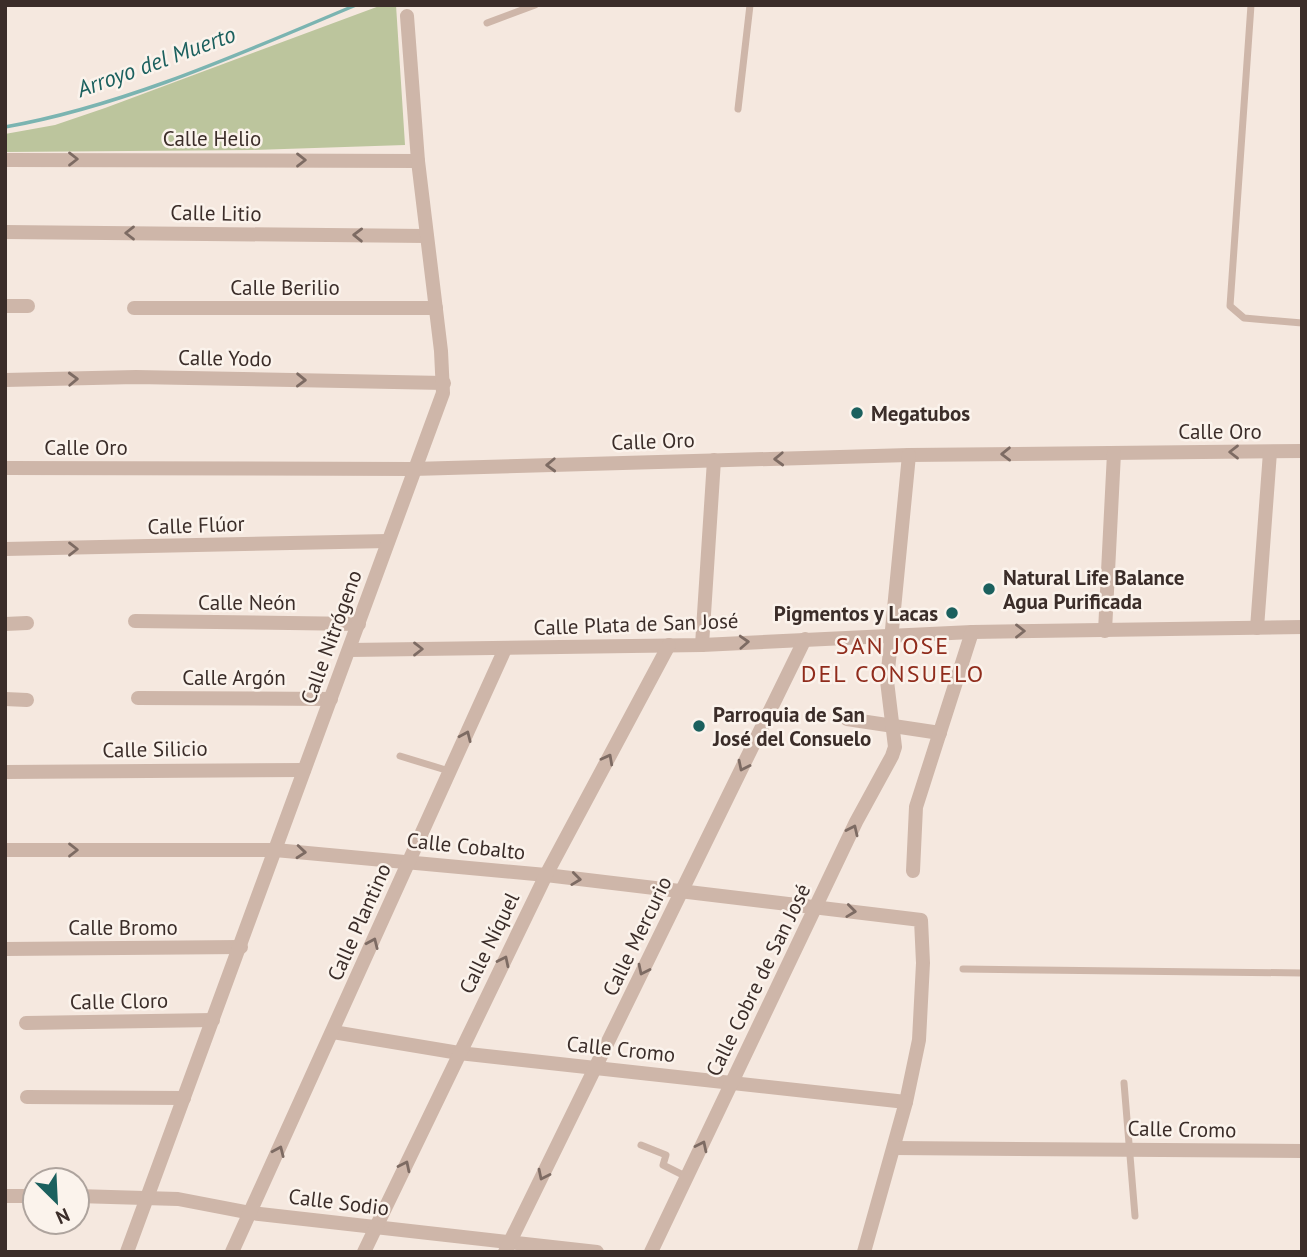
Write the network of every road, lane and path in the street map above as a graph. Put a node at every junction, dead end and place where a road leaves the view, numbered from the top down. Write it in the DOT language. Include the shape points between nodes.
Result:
graph roads {
  1 [pos="535,5"];
  2 [pos="750,5"];
  3 [pos="1251,5"];
  4 [pos="407,16"];
  5 [pos="487,23"];
  6 [pos="738,109"];
  7 [pos="5,160"];
  8 [pos="418,161"];
  9 [pos="5,232"];
  10 [pos="426,236"];
  11 [pos="5,306"];
  12 [pos="28,306"];
  13 [pos="134,308"];
  14 [pos="436,308"];
  15 [pos="1302,323"];
  16 [pos="5,380"];
  17 [pos="444,383"];
  18 [pos="1302,451"];
  19 [pos="1270,452"];
  20 [pos="1114,453"];
  21 [pos="909,455"];
  22 [pos="714,460"];
  23 [pos="5,468"];
  24 [pos="413,469"];
  25 [pos="388,541"];
  26 [pos="5,549"];
  27 [pos="135,621"];
  28 [pos="5,624"];
  29 [pos="27,624"];
  30 [pos="359,624"];
  31 [pos="1302,627"];
  32 [pos="1257,628"];
  33 [pos="1105,631"];
  34 [pos="972,632"];
  35 [pos="891,635"];
  36 [pos="805,639"];
  37 [pos="670,645"];
  38 [pos="702,645"];
  39 [pos="350,649"];
  40 [pos="505,649"];
  41 [pos="138,698"];
  42 [pos="5,699"];
  43 [pos="331,699"];
  44 [pos="27,700"];
  45 [pos="847,719"];
  46 [pos="892,726"];
  47 [pos="940,733"];
  48 [pos="400,756"];
  49 [pos="304,769"];
  50 [pos="450,771"];
  51 [pos="5,772"];
  52 [pos="5,850"];
  53 [pos="275,850"];
  54 [pos="409,861"];
  55 [pos="913,871"];
  56 [pos="545,876"];
  57 [pos="681,893"];
  58 [pos="818,907"];
  59 [pos="241,947"];
  60 [pos="5,949"];
  61 [pos="963,969"];
  62 [pos="1302,973"];
  63 [pos="214,1020"];
  64 [pos="26,1023"];
  65 [pos="333,1032"];
  66 [pos="459,1053"];
  67 [pos="595,1066"];
  68 [pos="732,1082"];
  69 [pos="1124,1083"];
  70 [pos="27,1097"];
  71 [pos="184,1098"];
  72 [pos="906,1102"];
  73 [pos="641,1145"];
  74 [pos="894,1148"];
  75 [pos="1132,1150"];
  76 [pos="1302,1151"];
  77 [pos="687,1177"];
  78 [pos="91,1196"];
  79 [pos="149,1197"];
  80 [pos="251,1213"];
  81 [pos="1135,1216"];
  82 [pos="376,1227"];
  83 [pos="508,1247"];
  84 [pos="128,1252"];
  85 [pos="232,1252"];
  86 [pos="364,1252"];
  87 [pos="597,1252"];
  88 [pos="651,1252"];
  89 [pos="864,1252"];
  1 -- 5 [label="lane"];
  2 -- 6 [label="lane"];
  3 -- 15 [label="lane" via="1230,306 1244,318"];
  4 -- 8 [label="street, Calle Nitrógeno"];
  7 -- 8 [label="street, Calle Helio, one-way"];
  8 -- 10 [label="street, Calle Nitrógeno"];
  10 -- 9 [label="street, Calle Litio, one-way"];
  10 -- 14 [label="street, Calle Nitrógeno"];
  11 -- 12 [label="street"];
  13 -- 14 [label="street, Calle Berilio"];
  14 -- 17 [label="street, Calle Nitrógeno"];
  16 -- 17 [label="street, Calle Yodo, one-way" via="136,377"];
  17 -- 24 [label="street, Calle Nitrógeno" via="439,409"];
  18 -- 19 [label="street, Calle Oro"];
  19 -- 20 [label="street, Calle Oro, one-way"];
  19 -- 32 [label="street"];
  20 -- 21 [label="street, Calle Oro, one-way"];
  20 -- 33 [label="street"];
  21 -- 22 [label="street, Calle Oro, one-way"];
  21 -- 35 [label="street, Calle Cobre de San José"];
  22 -- 24 [label="street, Calle Oro, one-way"];
  22 -- 38 [label="street"];
  23 -- 24 [label="street, Calle Oro"];
  24 -- 25 [label="street, Calle Nitrógeno"];
  26 -- 25 [label="street, Calle Flúor, one-way"];
  25 -- 30 [label="street, Calle Nitrógeno"];
  27 -- 30 [label="street, Calle Neón"];
  28 -- 29 [label="street"];
  30 -- 39 [label="street, Calle Nitrógeno"];
  31 -- 32 [label="street, Calle Plata de San José"];
  32 -- 33 [label="street, Calle Plata de San José"];
  34 -- 33 [label="street, Calle Plata de San José, one-way"];
  34 -- 35 [label="street, Calle Plata de San José"];
  34 -- 47 [label="street"];
  35 -- 36 [label="street, Calle Plata de San José"];
  35 -- 46 [label="street, Calle Cobre de San José" via="887,681"];
  38 -- 36 [label="street, Calle Plata de San José, one-way"];
  36 -- 57 [label="street, Calle Mercurio, one-way"];
  37 -- 38 [label="street, Calle Plata de San José"];
  37 -- 40 [label="street, Calle Plata de San José"];
  56 -- 37 [label="street, Calle Níquel, one-way"];
  39 -- 40 [label="street, Calle Plata de San José, one-way"];
  39 -- 43 [label="street, Calle Nitrógeno"];
  50 -- 40 [label="street, Calle Plantino, one-way"];
  41 -- 43 [label="street, Calle Argón"];
  42 -- 44 [label="street"];
  43 -- 49 [label="street, Calle Nitrógeno"];
  45 -- 46 [label="street"];
  46 -- 47 [label="street"];
  58 -- 46 [label="street, Calle Cobre de San José, one-way" via="892,756"];
  47 -- 55 [label="street" via="916,807"];
  48 -- 50 [label="lane"];
  49 -- 51 [label="street, Calle Silicio"];
  49 -- 53 [label="street, Calle Nitrógeno"];
  50 -- 54 [label="street, Calle Plantino"];
  52 -- 53 [label="street, Calle Cobalto, one-way"];
  53 -- 54 [label="street, Calle Cobalto, one-way"];
  53 -- 59 [label="street, Calle Nitrógeno"];
  54 -- 56 [label="street, Calle Cobalto"];
  65 -- 54 [label="street, Calle Plantino, one-way"];
  56 -- 57 [label="street, Calle Cobalto, one-way"];
  66 -- 56 [label="street, Calle Níquel, one-way"];
  57 -- 58 [label="street, Calle Cobalto"];
  57 -- 67 [label="street, Calle Mercurio, one-way"];
  58 -- 68 [label="street, Calle Cobre de San José"];
  58 -- 72 [label="street, Calle Cobalto, one-way" via="921,920 921,1018"];
  59 -- 60 [label="street, Calle Bromo"];
  59 -- 63 [label="street, Calle Nitrógeno"];
  61 -- 62 [label="lane"];
  63 -- 64 [label="street, Calle Cloro"];
  63 -- 71 [label="street, Calle Nitrógeno"];
  65 -- 66 [label="street, Calle Cromo"];
  80 -- 65 [label="street, Calle Plantino, one-way"];
  66 -- 67 [label="street, Calle Cromo"];
  82 -- 66 [label="street, Calle Níquel, one-way"];
  67 -- 68 [label="street, Calle Cromo"];
  67 -- 83 [label="street, Calle Mercurio, one-way"];
  68 -- 72 [label="street, Calle Cromo"];
  77 -- 68 [label="street, Calle Cobre de San José, one-way"];
  69 -- 75 [label="lane"];
  70 -- 71 [label="street"];
  71 -- 79 [label="street, Calle Nitrógeno"];
  72 -- 74 [label="street"];
  73 -- 77 [label="lane" via="666,1155 663,1165"];
  74 -- 75 [label="street, Calle Cromo"];
  74 -- 89 [label="street"];
  75 -- 76 [label="street, Calle Cromo"];
  75 -- 81 [label="lane"];
  77 -- 88 [label="street, Calle Cobre de San José"];
  78 -- 79 [label="street, Calle Sodio"];
  79 -- 80 [label="street, Calle Sodio"];
  79 -- 84 [label="street, Calle Nitrógeno"];
  80 -- 82 [label="street, Calle Sodio"];
  80 -- 85 [label="street, Calle Plantino"];
  82 -- 83 [label="street, Calle Sodio"];
  82 -- 86 [label="street, Calle Níquel"];
  83 -- 87 [label="street, Calle Sodio"];
}
